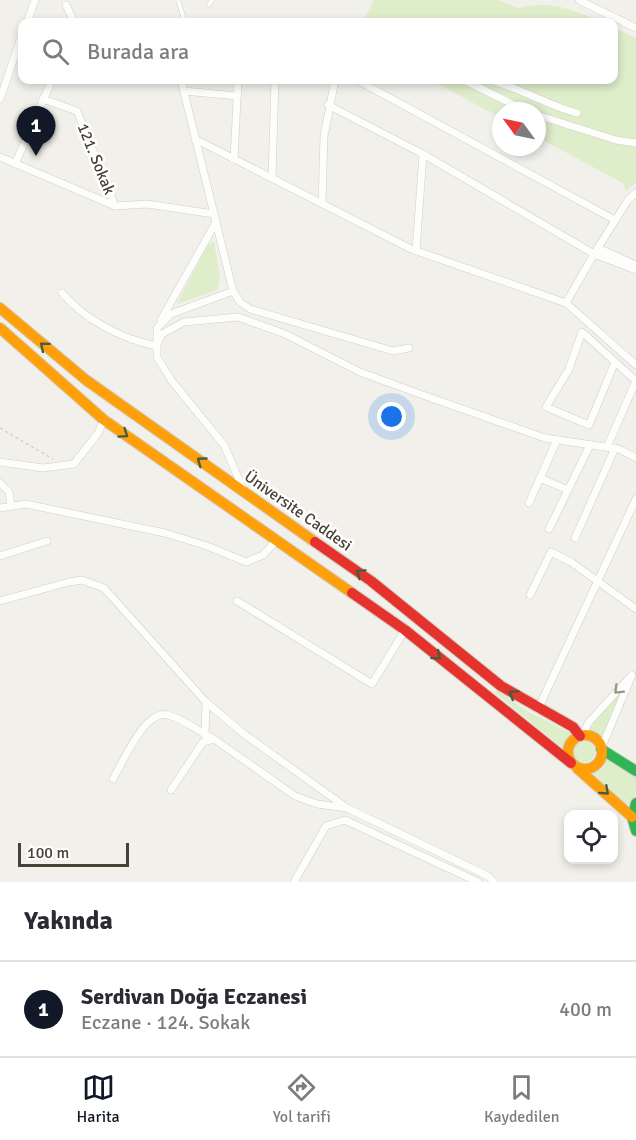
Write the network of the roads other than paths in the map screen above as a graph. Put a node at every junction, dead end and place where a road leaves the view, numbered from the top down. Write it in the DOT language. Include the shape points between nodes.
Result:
graph roads {
  1 [pos="35,0"];
  2 [pos="178,0"];
  3 [pos="212,0"];
  4 [pos="579,0"];
  5 [pos="66,5"];
  6 [pos="209,5"];
  7 [pos="28,18"];
  8 [pos="72,18"];
  9 [pos="184,18"];
  10 [pos="616,18"];
  11 [pos="618,19"];
  12 [pos="636,28"];
  13 [pos="18,47"];
  14 [pos="50,84"];
  15 [pos="182,84"];
  16 [pos="238,84"];
  17 [pos="275,84"];
  18 [pos="334,84"];
  19 [pos="364,84"];
  20 [pos="472,84"];
  21 [pos="503,84"];
  22 [pos="184,91"];
  23 [pos="237,96"];
  24 [pos="0,99"];
  25 [pos="43,99"];
  26 [pos="508,102"];
  27 [pos="328,105"];
  28 [pos="577,113"];
  29 [pos="546,118"];
  30 [pos="195,139"];
  31 [pos="636,143"];
  32 [pos="423,154"];
  33 [pos="0,157"];
  34 [pos="234,159"];
  35 [pos="15,165"];
  36 [pos="272,178"];
  37 [pos="636,193"];
  38 [pos="322,204"];
  39 [pos="115,206"];
  40 [pos="214,214"];
  41 [pos="615,220"];
  42 [pos="216,222"];
  43 [pos="416,251"];
  44 [pos="596,251"];
  45 [pos="636,265"];
  46 [pos="636,270"];
  47 [pos="232,291"];
  48 [pos="62,293"];
  49 [pos="566,303"];
  50 [pos="0,308"];
  51 [pos="0,328"];
  52 [pos="157,328"];
  53 [pos="156,346"];
  54 [pos="409,348"];
  55 [pos="615,362"];
  56 [pos="636,365"];
  57 [pos="636,381"];
  58 [pos="104,420"];
  59 [pos="557,440"];
  60 [pos="590,444"];
  61 [pos="611,448"];
  62 [pos="636,458"];
  63 [pos="0,462"];
  64 [pos="540,478"];
  65 [pos="0,483"];
  66 [pos="568,490"];
  67 [pos="244,491"];
  68 [pos="636,499"];
  69 [pos="529,503"];
  70 [pos="11,505"];
  71 [pos="0,508"];
  72 [pos="549,529"];
  73 [pos="575,538"];
  74 [pos="47,540"];
  75 [pos="277,540"];
  76 [pos="0,556"];
  77 [pos="598,582"];
  78 [pos="530,595"];
  79 [pos="0,601"];
  80 [pos="237,601"];
  81 [pos="636,609"];
  82 [pos="405,630"];
  83 [pos="634,672"];
  84 [pos="206,702"];
  85 [pos="538,709"];
  86 [pos="205,735"];
  87 [pos="581,736"];
  88 [pos="214,739"];
  89 [pos="602,749"];
  90 [pos="573,765"];
  91 [pos="636,771"];
  92 [pos="113,779"];
  93 [pos="171,790"];
  94 [pos="636,803"];
  95 [pos="347,808"];
  96 [pos="632,817"];
  97 [pos="636,831"];
  98 [pos="294,882"];
  99 [pos="478,882"];
  100 [pos="494,882"];
  1 -- 7 [label="street"];
  2 -- 9 [label="lane"];
  3 -- 6 [label="lane"];
  4 -- 10 [label="street"];
  5 -- 8 [label="street"];
  11 -- 12 [label="street"];
  13 -- 24 [label="street"];
  14 -- 25 [label="street"];
  15 -- 22 [label="street"];
  16 -- 23 [label="street"];
  17 -- 36 [label="street"];
  18 -- 27 [label="street"];
  19 -- 41 [label="street"];
  20 -- 26 [label="street"];
  21 -- 28 [label="street"];
  22 -- 23 [label="street"];
  22 -- 30 [label="street"];
  23 -- 34 [label="street"];
  25 -- 35 [label="street"];
  25 -- 39 [label="street, 121. Sokak" via="77,111"];
  27 -- 32 [label="street"];
  27 -- 38 [label="street"];
  29 -- 31 [label="street"];
  30 -- 34 [label="street"];
  30 -- 40 [label="street"];
  32 -- 43 [label="street"];
  32 -- 44 [label="street"];
  33 -- 35 [label="street"];
  34 -- 36 [label="street"];
  35 -- 39 [label="street"];
  36 -- 38 [label="street"];
  37 -- 41 [label="street"];
  38 -- 43 [label="street"];
  39 -- 40 [label="street" via="147,204"];
  40 -- 42 [label="street"];
  41 -- 44 [label="street"];
  42 -- 47 [label="street"];
  42 -- 52 [label="street"];
  43 -- 49 [label="street"];
  44 -- 45 [label="street"];
  44 -- 46 [label="street"];
  44 -- 49 [label="street"];
  47 -- 52 [label="street" via="171,314"];
  47 -- 54 [label="street" via="250,309 393,351"];
  48 -- 53 [label="street" via="88,317 137,342"];
  49 -- 56 [label="street"];
  67 -- 50 [label="main road, Üniversite Caddesi, one-way" via="87,380"];
  51 -- 58 [label="main road"];
  52 -- 53 [label="street"];
  53 -- 59 [label="street" via="162,334 184,322 238,317 285,334 360,372"];
  53 -- 67 [label="street" via="157,357 171,380 224,445"];
  55 -- 55 [label="street" via="582,332 569,369 546,408 589,425"];
  55 -- 57 [label="street"];
  57 -- 61 [label="street"];
  58 -- 63 [label="street" via="74,464 55,468"];
  58 -- 75 [label="main road, one-way"];
  59 -- 60 [label="street"];
  59 -- 64 [label="street"];
  60 -- 61 [label="street"];
  60 -- 66 [label="street"];
  61 -- 62 [label="street"];
  61 -- 73 [label="street"];
  64 -- 66 [label="street"];
  64 -- 69 [label="street"];
  65 -- 70 [label="street" via="9,492"];
  66 -- 72 [label="street"];
  85 -- 67 [label="main road, Üniversite Caddesi, one-way" via="501,686 371,580"];
  68 -- 77 [label="street"];
  70 -- 71 [label="street"];
  70 -- 75 [label="street" via="26,504 165,533 246,562 263,555"];
  74 -- 76 [label="street"];
  75 -- 82 [label="main road"];
  77 -- 78 [label="street" via="551,552"];
  77 -- 81 [label="street"];
  77 -- 85 [label="street"];
  79 -- 84 [label="street" via="82,580 104,588"];
  80 -- 82 [label="street" via="372,684"];
  82 -- 90 [label="main road, one-way"];
  83 -- 87 [label="street, one-way"];
  83 -- 89 [label="street"];
  84 -- 86 [label="street"];
  84 -- 95 [label="street"];
  85 -- 87 [label="main road, Üniversite Caddesi" via="573,727"];
  86 -- 88 [label="street"];
  86 -- 92 [label="street" via="170,715 150,720"];
  87 -- 89 [label="main road, Üniversite Caddesi" via="596,739"];
  87 -- 90 [label="main road" via="568,747"];
  88 -- 93 [label="street" via="203,742"];
  88 -- 95 [label="street" via="295,796"];
  89 -- 90 [label="main road" via="596,765 586,769"];
  89 -- 91 [label="main road, Üniversite Caddesi"];
  90 -- 96 [label="main road, one-way"];
  94 -- 96 [label="main road"];
  95 -- 100 [label="street"];
  96 -- 97 [label="main road"];
  98 -- 99 [label="street" via="326,826 345,820"];
}
